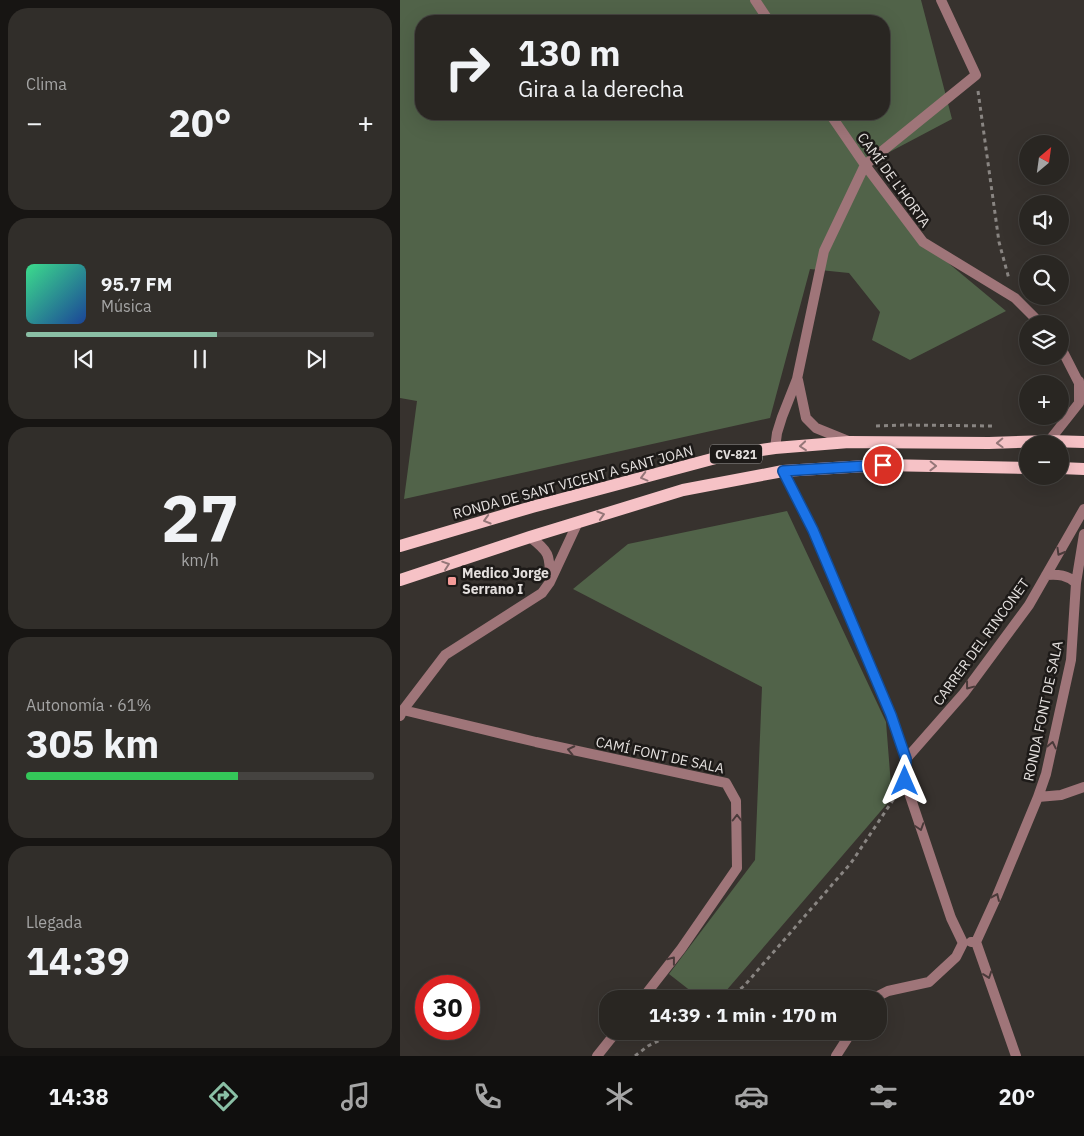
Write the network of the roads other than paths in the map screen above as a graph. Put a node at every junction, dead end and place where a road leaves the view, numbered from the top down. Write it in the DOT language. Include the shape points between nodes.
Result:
graph roads {
  1 [pos="755,0"];
  2 [pos="941,0"];
  3 [pos="765,15"];
  4 [pos="834,120"];
  5 [pos="865,165"];
  6 [pos="1033,315"];
  7 [pos="1069,363"];
  8 [pos="797,379"];
  9 [pos="1079,381"];
  10 [pos="1084,394"];
  11 [pos="1054,435"];
  12 [pos="849,442"];
  13 [pos="1019,442"];
  14 [pos="1069,442"];
  15 [pos="1084,442"];
  16 [pos="774,448"];
  17 [pos="1019,468"];
  18 [pos="1069,468"];
  19 [pos="1084,468"];
  20 [pos="783,471"];
  21 [pos="1084,509"];
  22 [pos="578,522"];
  23 [pos="1084,534"];
  24 [pos="530,537"];
  25 [pos="400,546"];
  26 [pos="1046,575"];
  27 [pos="400,580"];
  28 [pos="550,582"];
  29 [pos="1076,583"];
  30 [pos="402,713"];
  31 [pos="906,759"];
  32 [pos="1084,787"];
  33 [pos="1038,797"];
  34 [pos="976,942"];
  35 [pos="963,943"];
  36 [pos="649,990"];
  37 [pos="887,992"];
  38 [pos="609,1040"];
  39 [pos="846,1040"];
  40 [pos="597,1056"];
  41 [pos="836,1056"];
  42 [pos="1016,1056"];
  1 -- 3 [label="street"];
  2 -- 5 [label="street" via="976,76"];
  4 -- 5 [label="street, CAMÍ DE L'HORTA"];
  5 -- 6 [label="street, CAMÍ DE L'HORTA" via="923,242 1015,298"];
  5 -- 8 [label="street" via="824,250"];
  7 -- 9 [label="street"];
  8 -- 12 [label="street" via="806,418 816,428"];
  8 -- 16 [label="street"];
  9 -- 10 [label="street"];
  9 -- 11 [label="street" via="1079,403"];
  13 -- 12 [label="main road, RONDA DE SANT VICENT A SANT JOAN / CV-821, one-way"];
  12 -- 16 [label="main road, RONDA DE SANT VICENT A SANT JOAN / CV-821, one-way"];
  14 -- 15 [label="main road, RONDA DE SANT VICENT A SANT JOAN / CV-821"];
  16 -- 25 [label="main road, RONDA DE SANT VICENT A SANT JOAN / CV-821, one-way" via="728,455"];
  20 -- 17 [label="main road, CV-821, one-way" via="883,465"];
  18 -- 19 [label="main road"];
  22 -- 20 [label="main road, CV-821, one-way" via="683,490"];
  20 -- 31 [label="street" via="813,530 891,715"];
  21 -- 26 [label="street, CARRER DEL RINCONET, one-way"];
  22 -- 24 [label="main road, CV-821"];
  22 -- 28 [label="street"];
  23 -- 29 [label="street, RONDA FONT DE SALA"];
  27 -- 24 [label="main road, CV-821, one-way"];
  24 -- 28 [label="street" via="545,549 550,560"];
  26 -- 29 [label="street" via="1064,575"];
  26 -- 31 [label="street, CARRER DEL RINCONET, one-way" via="1029,605 964,693"];
  28 -- 30 [label="street" via="542,593 445,655"];
  33 -- 29 [label="street, RONDA FONT DE SALA, one-way" via="1071,660"];
  36 -- 30 [label="street, CAMÍ FONT DE SALA, one-way" via="737,868 736,801 726,783"];
  31 -- 35 [label="street, one-way" via="905,781 950,918"];
  32 -- 33 [label="street" via="1061,796"];
  34 -- 33 [label="street, RONDA FONT DE SALA, one-way"];
  34 -- 35 [label="street"];
  34 -- 42 [label="street, one-way"];
  35 -- 37 [label="street" via="956,957 929,982"];
  38 -- 40 [label="street"];
  39 -- 41 [label="street"];
}
